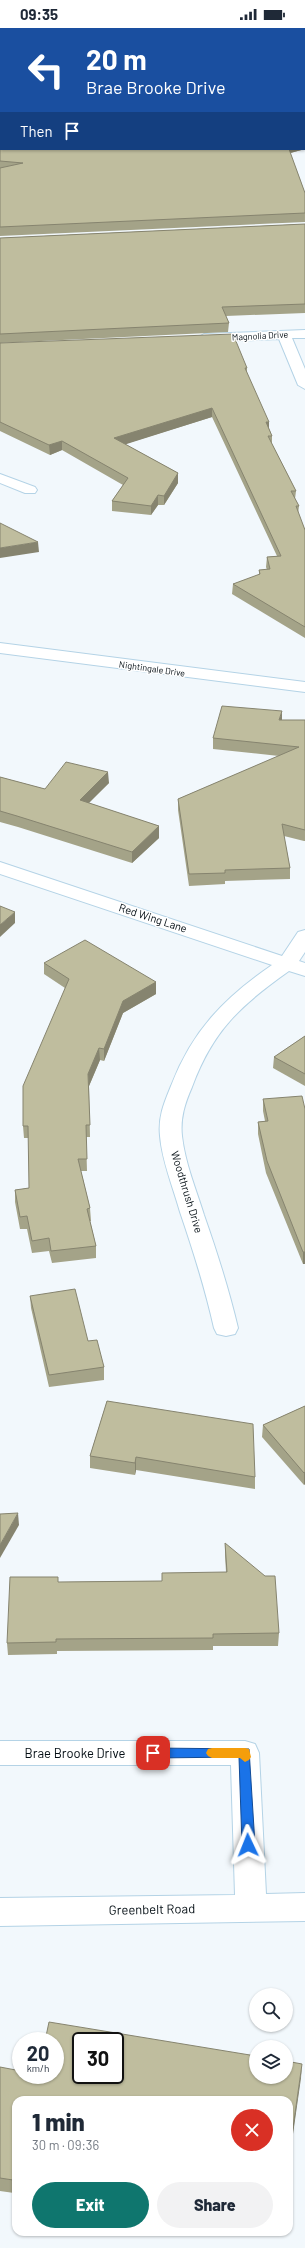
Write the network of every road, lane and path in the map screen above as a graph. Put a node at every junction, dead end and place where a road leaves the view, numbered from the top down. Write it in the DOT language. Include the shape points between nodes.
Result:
graph roads {
  1 [pos="305,334"];
  2 [pos="284,335"];
  3 [pos="189,339"];
  4 [pos="305,385"];
  5 [pos="0,478"];
  6 [pos="30,490"];
  7 [pos="0,648"];
  8 [pos="305,687"];
  9 [pos="0,868"];
  10 [pos="305,936"];
  11 [pos="296,967"];
  12 [pos="226,1328"];
  13 [pos="0,1753"];
  14 [pos="251,1907"];
  15 [pos="305,1907"];
  16 [pos="0,1912"];
  1 -- 2 [label="street, Magnolia Drive"];
  2 -- 3 [label="street, Magnolia Drive"];
  2 -- 4 [label="street"];
  5 -- 6 [label="street"];
  7 -- 8 [label="street, Nightingale Drive"];
  9 -- 11 [label="street, Red Wing Lane"];
  10 -- 11 [label="street, Woodthrush Drive"];
  11 -- 12 [label="street, Woodthrush Drive" via="248,991 217,1021 187,1071 171,1113 171,1136 178,1169 216,1286"];
  13 -- 14 [label="street, Brae Brooke Drive" via="245,1752"];
  14 -- 15 [label="street, Greenbelt Road"];
  14 -- 16 [label="street, Greenbelt Road"];
}
